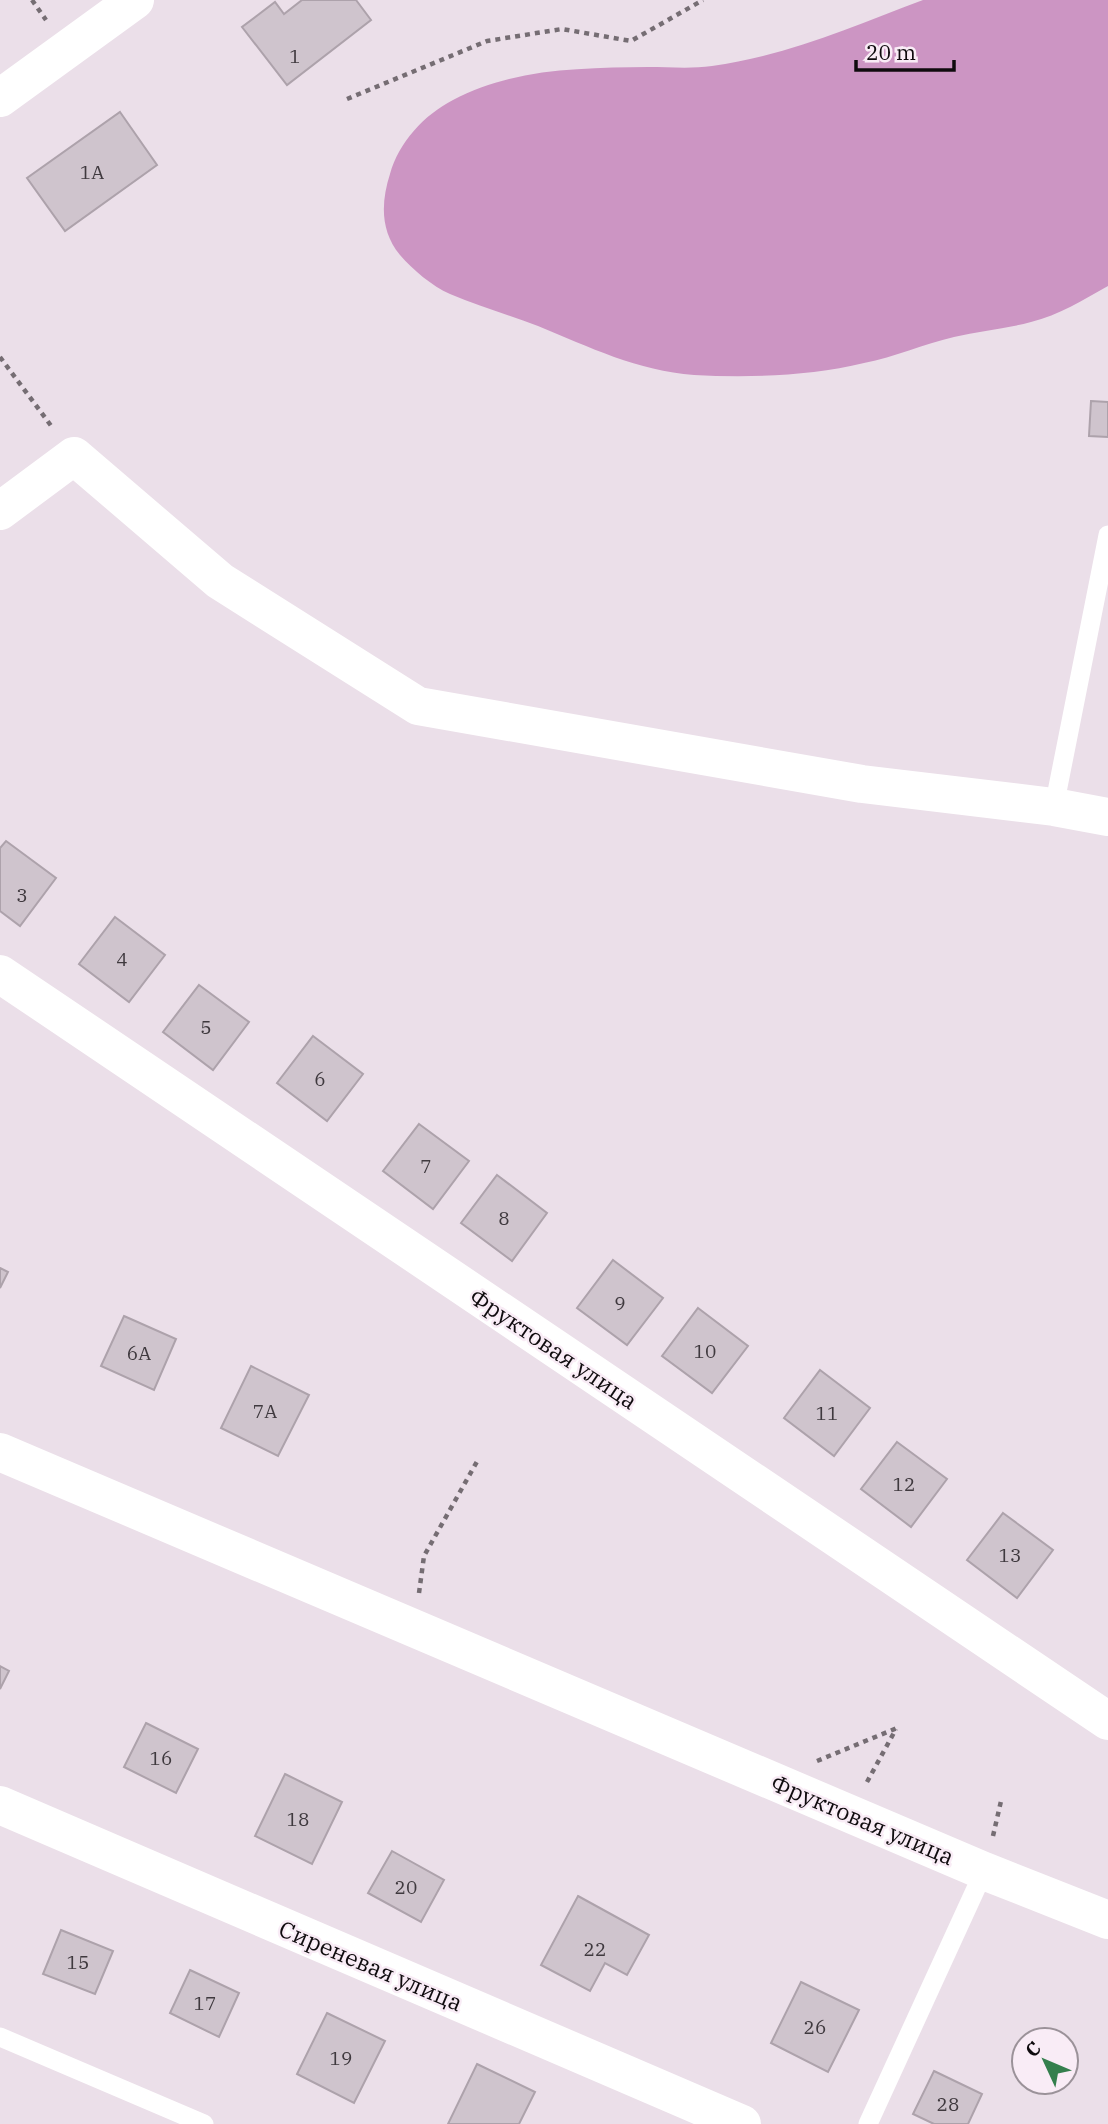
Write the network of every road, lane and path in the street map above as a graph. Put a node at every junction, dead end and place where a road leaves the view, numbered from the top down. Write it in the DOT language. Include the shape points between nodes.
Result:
graph roads {
  1 [pos="135,0"];
  2 [pos="703,0"];
  3 [pos="0,98"];
  4 [pos="347,99"];
  5 [pos="0,357"];
  6 [pos="74,456"];
  7 [pos="0,511"];
  8 [pos="1108,535"];
  9 [pos="1054,807"];
  10 [pos="1108,817"];
  11 [pos="0,974"];
  12 [pos="0,1452"];
  13 [pos="480,1458"];
  14 [pos="414,1628"];
  15 [pos="1108,1721"];
  16 [pos="771,1780"];
  17 [pos="0,1805"];
  18 [pos="850,1814"];
  19 [pos="984,1871"];
  20 [pos="1108,1920"];
  21 [pos="0,2037"];
  22 [pos="204,2124"];
  23 [pos="742,2124"];
  24 [pos="868,2124"];
  1 -- 3 [label="street"];
  2 -- 4 [label="path" via="631,41 562,29 486,40"];
  5 -- 6 [label="path"];
  6 -- 7 [label="street"];
  6 -- 9 [label="street" via="220,581 418,706 862,784"];
  8 -- 9 [label="lane"];
  9 -- 10 [label="street"];
  11 -- 15 [label="street, Фруктовая улица"];
  12 -- 14 [label="street, Фруктовая улица"];
  13 -- 14 [label="path" via="424,1556"];
  14 -- 16 [label="street, Фруктовая улица"];
  16 -- 18 [label="street, Фруктовая улица"];
  16 -- 18 [label="path" via="897,1728"];
  17 -- 23 [label="street, Сиреневая улица"];
  18 -- 19 [label="street, Фруктовая улица"];
  19 -- 20 [label="street, Фруктовая улица"];
  19 -- 24 [label="lane"];
  21 -- 22 [label="lane"];
}
